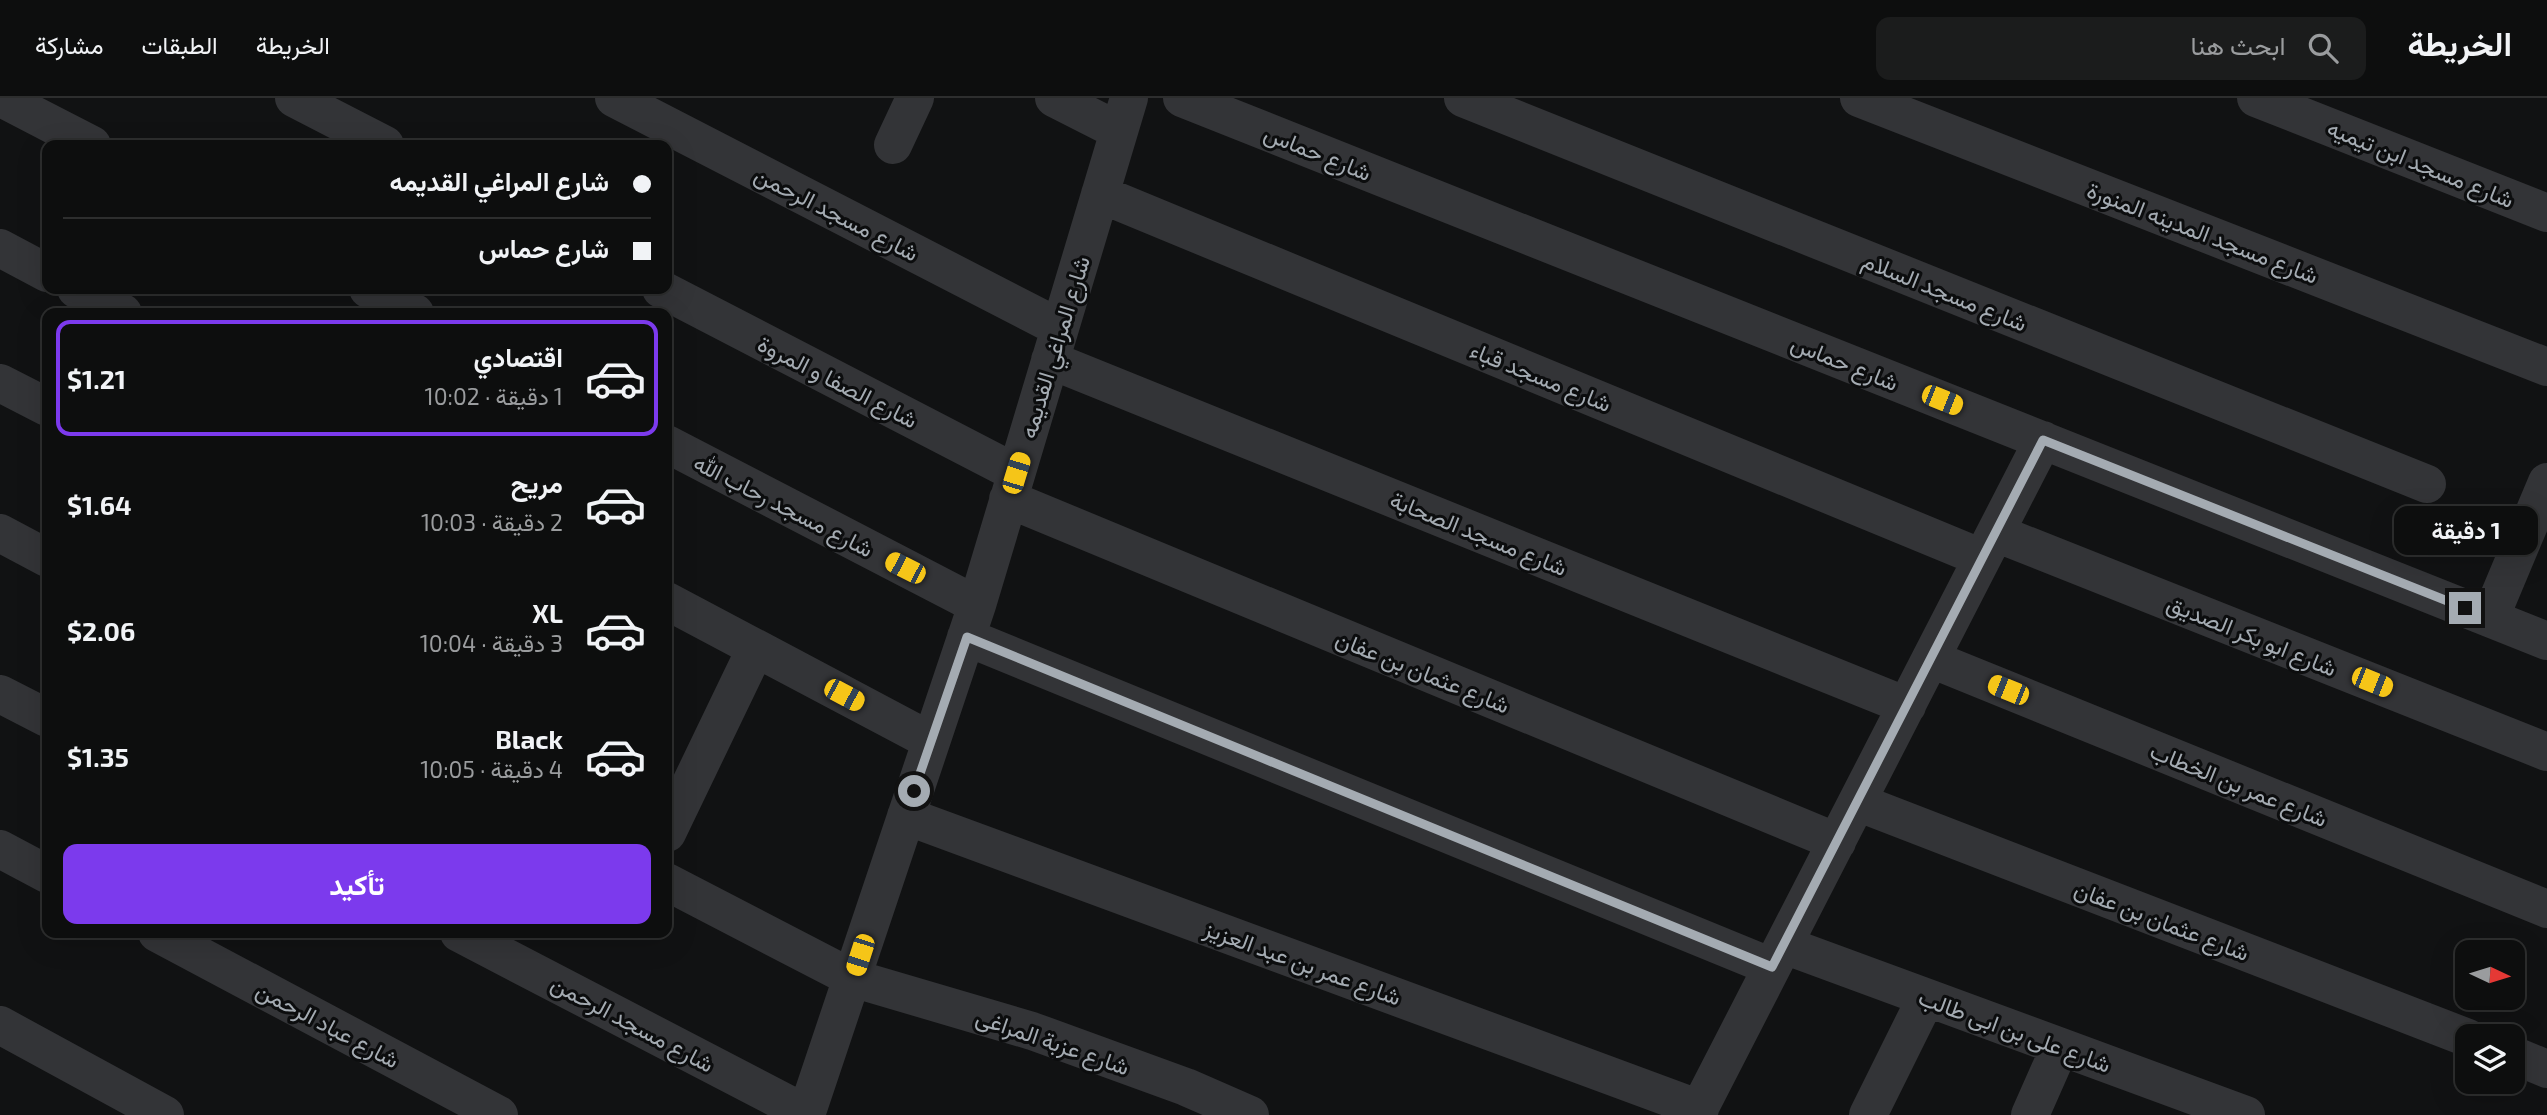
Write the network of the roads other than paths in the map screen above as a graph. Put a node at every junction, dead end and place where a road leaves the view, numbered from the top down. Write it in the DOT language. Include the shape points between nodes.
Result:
graph roads {
  1 [pos="1,98"];
  2 [pos="294,98"];
  3 [pos="614,98"];
  4 [pos="915,98"];
  5 [pos="1054,98"];
  6 [pos="1182,98"];
  7 [pos="1463,98"];
  8 [pos="1859,98"];
  9 [pos="2256,98"];
  10 [pos="1124,115"];
  11 [pos="82,140"];
  12 [pos="375,140"];
  13 [pos="893,145"];
  14 [pos="1100,194"];
  15 [pos="2547,213"];
  16 [pos="0,248"];
  17 [pos="42,270"];
  18 [pos="86,294"];
  19 [pos="378,294"];
  20 [pos="670,294"];
  21 [pos="112,308"];
  22 [pos="405,308"];
  23 [pos="1055,344"];
  24 [pos="2547,367"];
  25 [pos="0,383"];
  26 [pos="42,404"];
  27 [pos="2043,440"];
  28 [pos="672,447"];
  29 [pos="2547,482"];
  30 [pos="2427,484"];
  31 [pos="1012,486"];
  32 [pos="0,533"];
  33 [pos="1989,545"];
  34 [pos="42,555"];
  35 [pos="672,604"];
  36 [pos="2490,618"];
  37 [pos="972,621"];
  38 [pos="2547,641"];
  39 [pos="756,648"];
  40 [pos="1931,659"];
  41 [pos="0,694"];
  42 [pos="1907,706"];
  43 [pos="42,715"];
  44 [pos="931,741"];
  45 [pos="2547,752"];
  46 [pos="1857,802"];
  47 [pos="906,816"];
  48 [pos="672,823"];
  49 [pos="1837,842"];
  50 [pos="0,849"];
  51 [pos="42,871"];
  52 [pos="672,885"];
  53 [pos="2547,909"];
  54 [pos="166,938"];
  55 [pos="469,938"];
  56 [pos="1778,956"];
  57 [pos="852,978"];
  58 [pos="1926,998"];
  59 [pos="0,1025"];
  60 [pos="2455,1033"];
  61 [pos="2060,1047"];
  62 [pos="2525,1060"];
  63 [pos="2547,1069"];
  64 [pos="2187,1105"];
  65 [pos="1698,1112"];
  66 [pos="165,1115"];
  67 [pos="499,1115"];
  68 [pos="807,1115"];
  69 [pos="1250,1115"];
  70 [pos="1868,1115"];
  71 [pos="2030,1115"];
  72 [pos="2246,1115"];
  1 -- 11 [label="street"];
  2 -- 12 [label="street"];
  3 -- 23 [label="street, شارع مسجد الرحمن"];
  4 -- 13 [label="street"];
  5 -- 10 [label="street"];
  6 -- 27 [label="street, شارع حماس"];
  7 -- 30 [label="street, شارع مسجد السلام"];
  8 -- 24 [label="street, شارع مسجد المدينه المنورة"];
  9 -- 15 [label="street, شارع مسجد ابن تيميه"];
  10 -- 14 [label="street, شارع المراغي القديمه"];
  14 -- 23 [label="street, شارع المراغي القديمه"];
  14 -- 33 [label="street, شارع مسجد قباء"];
  16 -- 17 [label="street"];
  18 -- 21 [label="street"];
  19 -- 22 [label="street"];
  20 -- 31 [label="street, شارع الصفا و المروة"];
  23 -- 31 [label="street, شارع المراغي القديمه"];
  23 -- 42 [label="street, شارع مسجد الصحابة"];
  25 -- 26 [label="street"];
  27 -- 33 [label="street"];
  27 -- 36 [label="street, شارع حماس"];
  28 -- 37 [label="street, شارع مسجد رحاب الله"];
  29 -- 36 [label="street"];
  31 -- 37 [label="street, شارع المراغي القديمه"];
  31 -- 49 [label="street, شارع عثمان بن عفان"];
  32 -- 34 [label="street"];
  33 -- 40 [label="street"];
  33 -- 45 [label="street, شارع ابو بكر الصديق"];
  35 -- 39 [label="street"];
  36 -- 38 [label="street, شارع حماس"];
  37 -- 44 [label="street, شارع المراغي القديمه"];
  37 -- 56 [label="street, شارع على بن ابى طالب"];
  39 -- 44 [label="street"];
  39 -- 48 [label="street"];
  40 -- 42 [label="street"];
  40 -- 53 [label="street, شارع عمر بن الخطاب"];
  41 -- 43 [label="street"];
  42 -- 46 [label="street"];
  44 -- 47 [label="street, شارع المراغي القديمه"];
  46 -- 49 [label="street"];
  46 -- 60 [label="street, شارع عثمان بن عفان"];
  47 -- 57 [label="street, شارع المراغي القديمه"];
  47 -- 65 [label="street, شارع عمر بن عبد العزيز"];
  49 -- 56 [label="street"];
  50 -- 51 [label="street"];
  52 -- 57 [label="street, شارع عزبة المراغى"];
  54 -- 67 [label="street, شارع عباد الرحمن"];
  55 -- 68 [label="street, شارع مسجد الرحمن"];
  56 -- 58 [label="street, شارع على بن ابى طالب"];
  56 -- 65 [label="street"];
  57 -- 68 [label="street, شارع المراغي القديمه"];
  57 -- 69 [label="street, شارع عزبة المراغى" via="1032,1031"];
  58 -- 61 [label="street, شارع على بن ابى طالب"];
  58 -- 70 [label="street"];
  59 -- 66 [label="street"];
  61 -- 64 [label="street, شارع على بن ابى طالب"];
  61 -- 71 [label="street"];
  62 -- 63 [label="street"];
  64 -- 72 [label="street, شارع على بن ابى طالب"];
}
